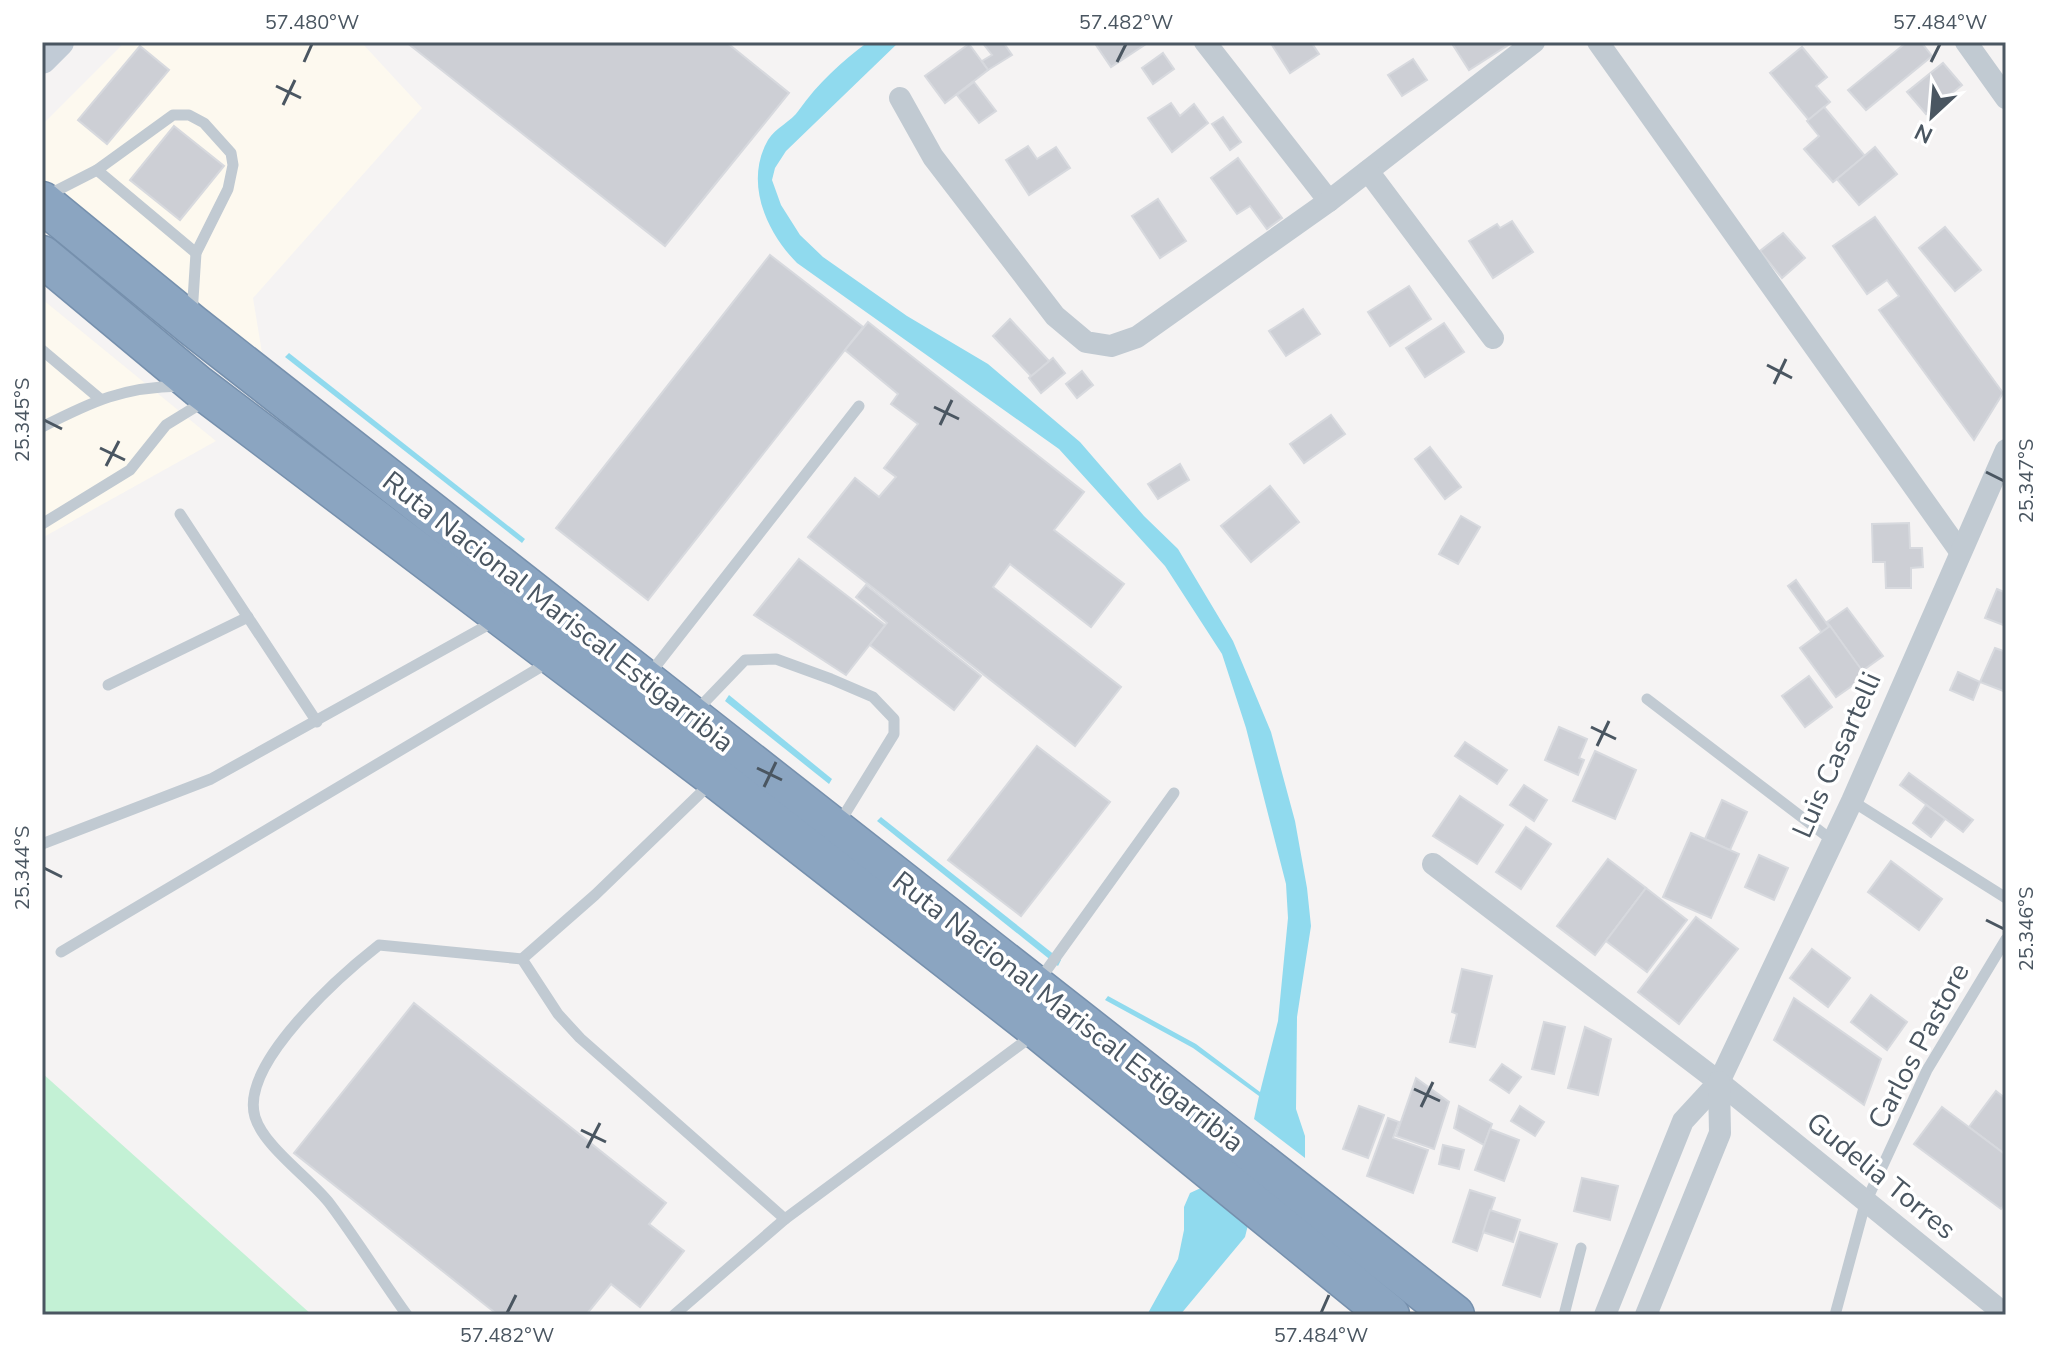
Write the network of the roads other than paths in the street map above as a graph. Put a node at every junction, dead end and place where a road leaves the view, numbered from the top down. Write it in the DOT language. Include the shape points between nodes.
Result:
graph roads {
  1 [pos="59,42"];
  2 [pos="1205,42"];
  3 [pos="1534,42"];
  4 [pos="1598,42"];
  5 [pos="1966,42"];
  6 [pos="42,59"];
  7 [pos="900,98"];
  8 [pos="2006,98"];
  9 [pos="97,170"];
  10 [pos="1368,171"];
  11 [pos="42,200"];
  12 [pos="1329,201"];
  13 [pos="196,253"];
  14 [pos="42,256"];
  15 [pos="192,325"];
  16 [pos="1493,338"];
  17 [pos="42,350"];
  18 [pos="205,391"];
  19 [pos="99,398"];
  20 [pos="859,406"];
  21 [pos="42,427"];
  22 [pos="2006,450"];
  23 [pos="180,514"];
  24 [pos="42,524"];
  25 [pos="1959,550"];
  26 [pos="248,617"];
  27 [pos="503,617"];
  28 [pos="556,657"];
  29 [pos="645,680"];
  30 [pos="108,685"];
  31 [pos="1647,699"];
  32 [pos="691,716"];
  33 [pos="317,722"];
  34 [pos="716,778"];
  35 [pos="1174,793"];
  36 [pos="1852,801"];
  37 [pos="835,829"];
  38 [pos="1833,841"];
  39 [pos="42,844"];
  40 [pos="1433,864"];
  41 [pos="2006,898"];
  42 [pos="2006,939"];
  43 [pos="61,952"];
  44 [pos="522,959"];
  45 [pos="1035,986"];
  46 [pos="1039,1030"];
  47 [pos="1719,1082"];
  48 [pos="1865,1204"];
  49 [pos="785,1219"];
  50 [pos="1581,1248"];
  51 [pos="1387,1314"];
  52 [pos="407,1315"];
  53 [pos="674,1315"];
  54 [pos="1454,1315"];
  55 [pos="1564,1315"];
  56 [pos="1605,1315"];
  57 [pos="1646,1315"];
  58 [pos="1835,1315"];
  59 [pos="2006,1315"];
  1 -- 6 [label="street"];
  2 -- 12 [label="street"];
  3 -- 10 [label="street"];
  4 -- 25 [label="street"];
  5 -- 8 [label="street"];
  7 -- 12 [label="street" via="933,157 1055,316 1086,342 1111,346 1137,337"];
  9 -- 11 [label="lane"];
  9 -- 13 [label="lane"];
  9 -- 13 [label="lane" via="173,115 204,123 231,153 233,165 228,189"];
  10 -- 12 [label="street"];
  10 -- 16 [label="street"];
  11 -- 15 [label="highway, Ruta Nacional Mariscal Estigarribia"];
  13 -- 15 [label="lane"];
  14 -- 18 [label="highway, Ruta Nacional Mariscal Estigarribia"];
  15 -- 29 [label="highway, Ruta Nacional Mariscal Estigarribia"];
  17 -- 19 [label="lane"];
  18 -- 19 [label="lane" via="144,386"];
  18 -- 24 [label="lane" via="166,425 130,470"];
  18 -- 27 [label="highway, Ruta Nacional Mariscal Estigarribia"];
  19 -- 21 [label="lane"];
  20 -- 29 [label="lane"];
  22 -- 25 [label="street, Luis Casartelli"];
  23 -- 26 [label="lane"];
  25 -- 36 [label="street, Luis Casartelli"];
  26 -- 30 [label="lane"];
  26 -- 33 [label="lane"];
  27 -- 28 [label="highway, Ruta Nacional Mariscal Estigarribia"];
  27 -- 33 [label="lane"];
  28 -- 34 [label="highway, Ruta Nacional Mariscal Estigarribia"];
  28 -- 43 [label="lane"];
  29 -- 32 [label="highway, Ruta Nacional Mariscal Estigarribia"];
  31 -- 38 [label="lane"];
  32 -- 37 [label="highway, Ruta Nacional Mariscal Estigarribia"];
  32 -- 37 [label="lane" via="745,660 776,659 873,697 894,719 894,734"];
  33 -- 39 [label="lane" via="211,779"];
  34 -- 44 [label="lane"];
  34 -- 46 [label="highway, Ruta Nacional Mariscal Estigarribia"];
  35 -- 45 [label="lane"];
  36 -- 38 [label="street, Luis Casartelli"];
  36 -- 41 [label="lane"];
  37 -- 45 [label="highway, Ruta Nacional Mariscal Estigarribia"];
  38 -- 47 [label="street, Luis Casartelli"];
  40 -- 47 [label="street, Gudelia Torres"];
  42 -- 48 [label="lane, Carlos Pastore" via="1927,1070"];
  44 -- 49 [label="lane" via="580,1038"];
  44 -- 52 [label="lane" via="379,945 329,985 273,1054 254,1092 255,1117 283,1157 329,1202"];
  45 -- 54 [label="highway, Ruta Nacional Mariscal Estigarribia"];
  46 -- 49 [label="lane"];
  46 -- 51 [label="highway, Ruta Nacional Mariscal Estigarribia"];
  47 -- 48 [label="street, Gudelia Torres"];
  47 -- 56 [label="street, Luis Casartelli" via="1683,1121"];
  47 -- 57 [label="street, Luis Casartelli" via="1720,1133"];
  48 -- 58 [label="lane, Carlos Pastore"];
  48 -- 59 [label="street, Gudelia Torres"];
  49 -- 53 [label="lane"];
  50 -- 55 [label="lane"];
}
